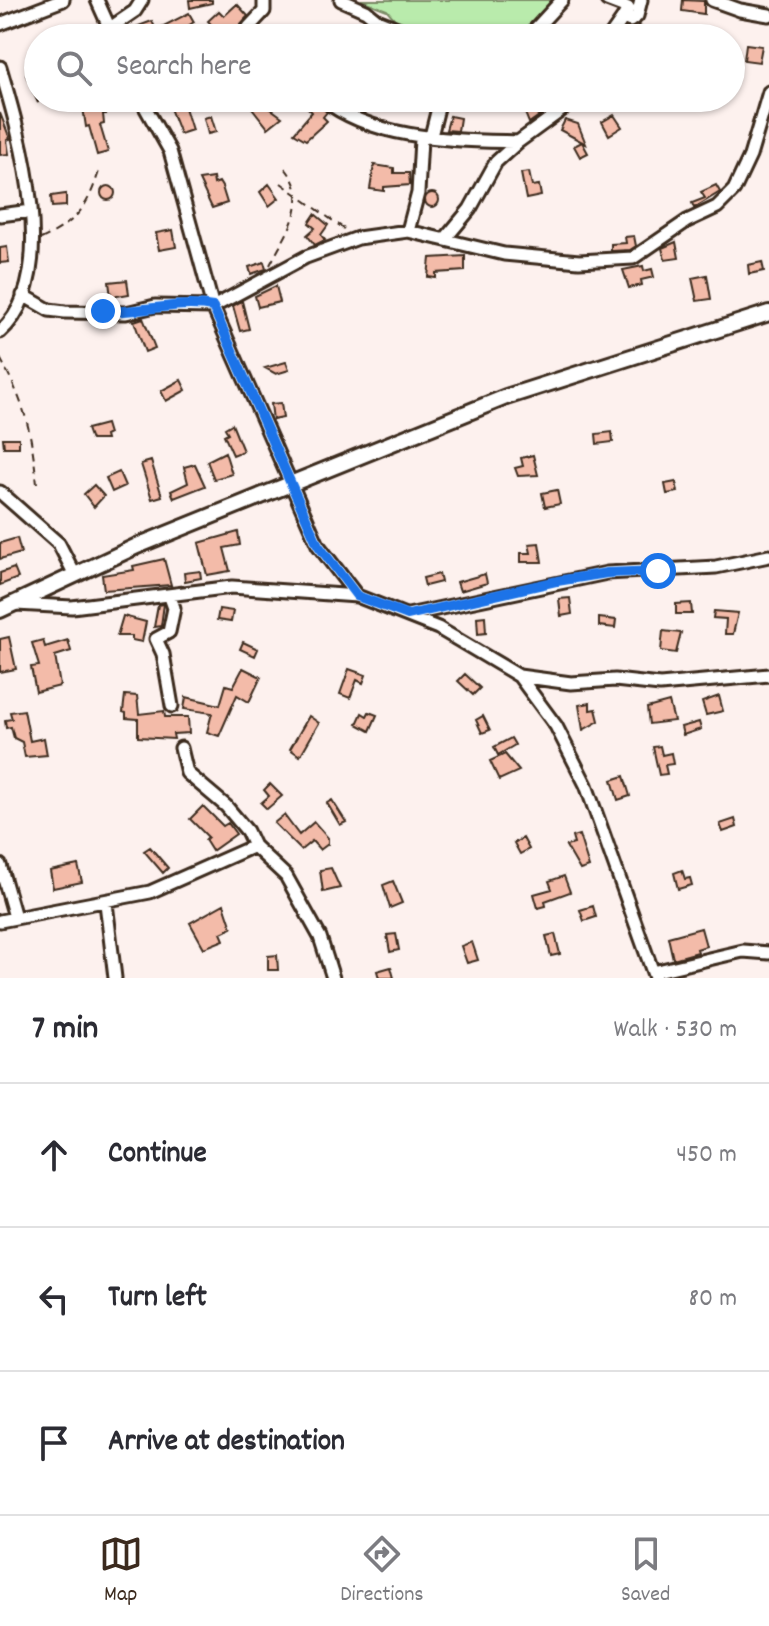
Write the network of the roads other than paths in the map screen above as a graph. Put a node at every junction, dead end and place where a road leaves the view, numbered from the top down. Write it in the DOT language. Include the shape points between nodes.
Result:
graph roads {
  1 [pos="63,0"];
  2 [pos="97,0"];
  3 [pos="142,0"];
  4 [pos="264,0"];
  5 [pos="341,0"];
  6 [pos="562,0"];
  7 [pos="607,0"];
  8 [pos="641,0"];
  9 [pos="712,0"];
  10 [pos="746,0"];
  11 [pos="755,12"];
  12 [pos="769,15"];
  13 [pos="623,18"];
  14 [pos="0,24"];
  15 [pos="108,24"];
  16 [pos="121,24"];
  17 [pos="252,24"];
  18 [pos="387,24"];
  19 [pos="540,24"];
  20 [pos="619,24"];
  21 [pos="0,67"];
  22 [pos="769,92"];
  23 [pos="148,112"];
  24 [pos="342,112"];
  25 [pos="436,112"];
  26 [pos="559,112"];
  27 [pos="421,139"];
  28 [pos="518,142"];
  29 [pos="31,211"];
  30 [pos="0,215"];
  31 [pos="408,231"];
  32 [pos="445,239"];
  33 [pos="23,295"];
  34 [pos="213,307"];
  35 [pos="769,313"];
  36 [pos="0,332"];
  37 [pos="291,485"];
  38 [pos="0,492"];
  39 [pos="769,556"];
  40 [pos="75,575"];
  41 [pos="357,596"];
  42 [pos="170,597"];
  43 [pos="6,607"];
  44 [pos="408,615"];
  45 [pos="769,675"];
  46 [pos="519,676"];
  47 [pos="172,706"];
  48 [pos="181,748"];
  49 [pos="254,846"];
  50 [pos="0,865"];
  51 [pos="106,903"];
  52 [pos="15,917"];
  53 [pos="0,921"];
  54 [pos="769,953"];
  55 [pos="654,975"];
  56 [pos="115,978"];
  57 [pos="333,978"];
  1 -- 14 [label="street"];
  2 -- 15 [label="street"];
  3 -- 16 [label="street"];
  4 -- 17 [label="street" via="264,11"];
  5 -- 18 [label="street"];
  6 -- 19 [label="street"];
  7 -- 13 [label="street" via="628,8"];
  8 -- 13 [label="street" via="637,16"];
  9 -- 11 [label="street"];
  10 -- 11 [label="street"];
  11 -- 12 [label="street"];
  13 -- 20 [label="street"];
  21 -- 29 [label="street" via="17,124"];
  22 -- 32 [label="street" via="734,190 717,207 633,258 579,261 504,254"];
  23 -- 34 [label="street" via="170,151"];
  24 -- 27 [label="street"];
  25 -- 27 [label="street" via="431,136"];
  26 -- 28 [label="street"];
  27 -- 28 [label="street"];
  27 -- 31 [label="street" via="418,193"];
  28 -- 32 [label="street" via="496,162 470,209"];
  29 -- 30 [label="street"];
  29 -- 33 [label="street" via="33,243"];
  31 -- 32 [label="street"];
  31 -- 34 [label="street" via="358,238 306,257"];
  33 -- 34 [label="street" via="49,310 79,313"];
  33 -- 36 [label="street"];
  34 -- 37 [label="street"];
  35 -- 37 [label="street" via="506,397"];
  37 -- 40 [label="street"];
  37 -- 41 [label="street" via="318,545"];
  38 -- 40 [label="street" via="59,544"];
  39 -- 44 [label="street" via="716,567 607,573"];
  40 -- 43 [label="street"];
  41 -- 42 [label="street" via="232,587"];
  41 -- 44 [label="street"];
  42 -- 43 [label="street" via="72,607"];
  42 -- 47 [label="street" via="174,608 169,632 156,639 156,645 163,654"];
  44 -- 46 [label="street"];
  45 -- 46 [label="street" via="660,685"];
  46 -- 55 [label="street" via="556,726 586,785"];
  48 -- 49 [label="street" via="187,773 226,806"];
  49 -- 51 [label="street" via="150,892"];
  49 -- 57 [label="street" via="286,876 302,902"];
  50 -- 52 [label="street"];
  51 -- 52 [label="street"];
  51 -- 56 [label="street"];
  52 -- 53 [label="street"];
  54 -- 55 [label="street" via="743,951"];
}
